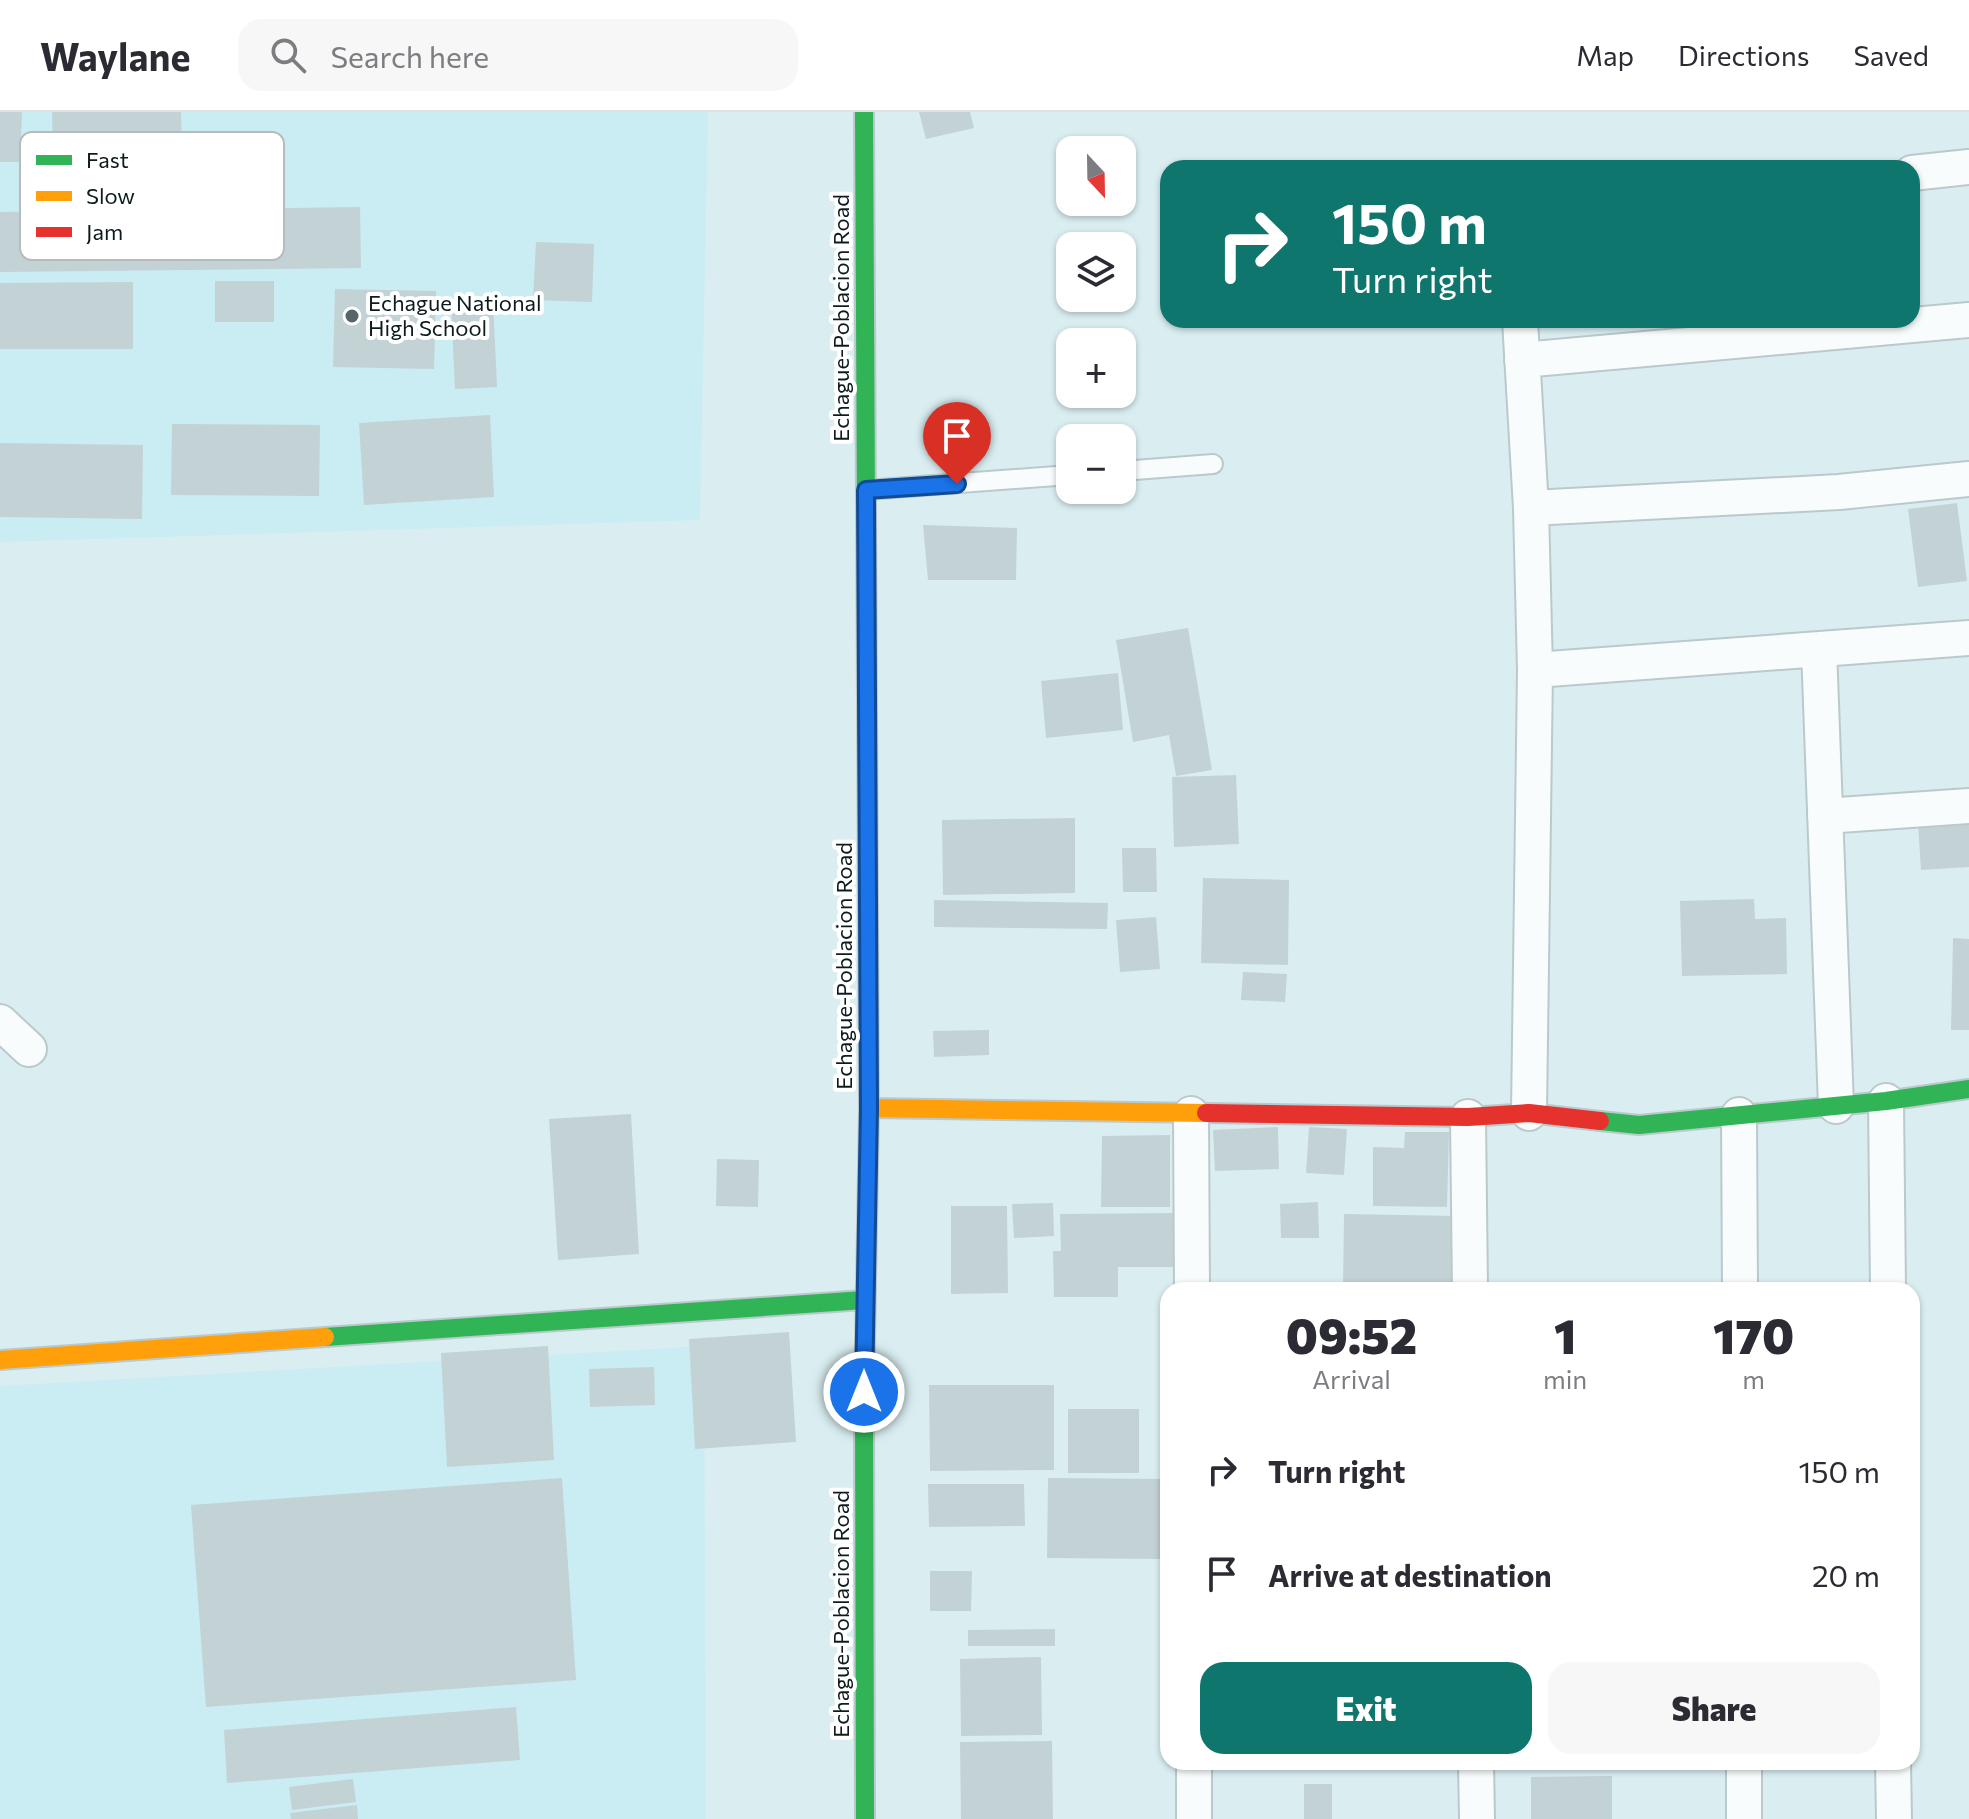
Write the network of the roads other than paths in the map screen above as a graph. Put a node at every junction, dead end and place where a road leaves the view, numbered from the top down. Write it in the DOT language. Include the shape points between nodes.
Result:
graph roads {
  1 [pos="864,112"];
  2 [pos="1969,167"];
  3 [pos="1920,172"];
  4 [pos="1969,320"];
  5 [pos="1920,324"];
  6 [pos="1520,328"];
  7 [pos="1880,328"];
  8 [pos="1522,360"];
  9 [pos="1213,464"];
  10 [pos="1136,470"];
  11 [pos="1056,476"];
  12 [pos="1969,479"];
  13 [pos="866,490"];
  14 [pos="1531,508"];
  15 [pos="1969,638"];
  16 [pos="1819,649"];
  17 [pos="1535,670"];
  18 [pos="1969,806"];
  19 [pos="1825,816"];
  20 [pos="0,1022"];
  21 [pos="29,1049"];
  22 [pos="1969,1089"];
  23 [pos="1886,1101"];
  24 [pos="1836,1106"];
  25 [pos="869,1108"];
  26 [pos="1529,1113"];
  27 [pos="1191,1114"];
  28 [pos="1739,1115"];
  29 [pos="1468,1117"];
  30 [pos="1192,1282"];
  31 [pos="1470,1282"];
  32 [pos="1740,1282"];
  33 [pos="1888,1282"];
  34 [pos="864,1300"];
  35 [pos="0,1360"];
  36 [pos="1194,1770"];
  37 [pos="1476,1770"];
  38 [pos="1744,1770"];
  39 [pos="1893,1770"];
  40 [pos="865,1819"];
  41 [pos="1194,1819"];
  42 [pos="1477,1819"];
  43 [pos="1744,1819"];
  44 [pos="1894,1819"];
  1 -- 13 [label="street, Echague-Poblacion Road"];
  2 -- 3 [label="street"];
  4 -- 5 [label="street"];
  6 -- 8 [label="street"];
  7 -- 8 [label="street"];
  8 -- 14 [label="street"];
  9 -- 10 [label="lane"];
  11 -- 13 [label="lane"];
  12 -- 14 [label="street" via="1839,492"];
  13 -- 25 [label="street, Echague-Poblacion Road"];
  14 -- 17 [label="street"];
  15 -- 16 [label="street"];
  16 -- 17 [label="street"];
  16 -- 19 [label="street"];
  17 -- 26 [label="street"];
  18 -- 19 [label="street"];
  19 -- 24 [label="street"];
  20 -- 21 [label="street"];
  22 -- 23 [label="street"];
  23 -- 24 [label="street"];
  23 -- 33 [label="street"];
  24 -- 28 [label="street"];
  25 -- 27 [label="street"];
  25 -- 34 [label="street, Echague-Poblacion Road"];
  26 -- 28 [label="street" via="1639,1125"];
  26 -- 29 [label="street"];
  27 -- 29 [label="street"];
  27 -- 30 [label="street"];
  28 -- 32 [label="street"];
  29 -- 31 [label="street"];
  34 -- 35 [label="street"];
  34 -- 40 [label="street, Echague-Poblacion Road"];
  36 -- 41 [label="street"];
  37 -- 42 [label="street"];
  38 -- 43 [label="street"];
  39 -- 44 [label="street"];
}
